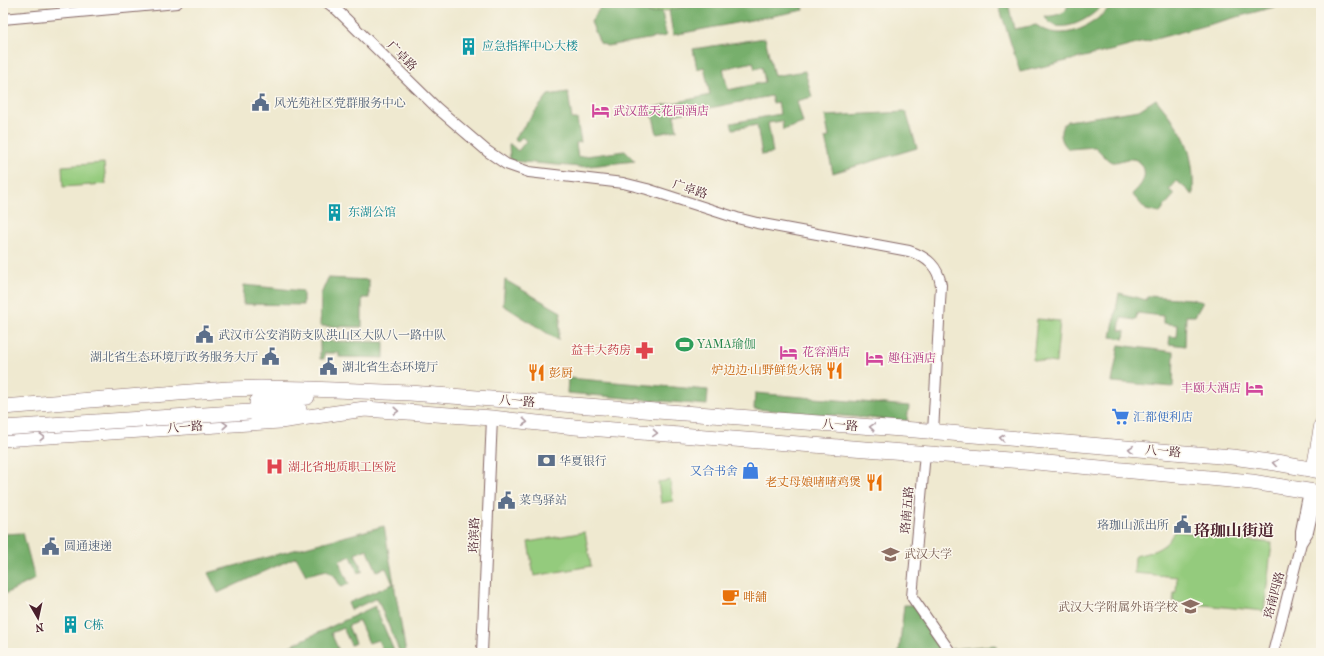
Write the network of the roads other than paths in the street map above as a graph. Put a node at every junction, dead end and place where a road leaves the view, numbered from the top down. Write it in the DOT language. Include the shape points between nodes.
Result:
graph roads {
  1 [pos="177,3"];
  2 [pos="328,3"];
  3 [pos="3,19"];
  4 [pos="358,391"];
  5 [pos="8,406"];
  6 [pos="249,408"];
  7 [pos="365,409"];
  8 [pos="492,418"];
  9 [pos="3,419"];
  10 [pos="1321,424"];
  11 [pos="3,428"];
  12 [pos="933,432"];
  13 [pos="9,439"];
  14 [pos="924,453"];
  15 [pos="1317,470"];
  16 [pos="1316,492"];
  17 [pos="482,653"];
  18 [pos="951,653"];
  19 [pos="1273,653"];
  1 -- 3 [label="street"];
  2 -- 12 [label="street, 广卓路" via="437,108 506,164 529,172 623,183 737,218 901,250 926,258 935,267 941,285"];
  4 -- 5 [label="main road, 八一路" via="261,388"];
  4 -- 6 [label="main road, 八一路"];
  12 -- 4 [label="main road, 八一路, one-way" via="418,393"];
  5 -- 13 [label="main road"];
  6 -- 7 [label="main road, 八一路"];
  6 -- 9 [label="main road, 八一路"];
  6 -- 11 [label="main road, 八一路, bridge"];
  7 -- 8 [label="main road, 八一路, one-way"];
  13 -- 7 [label="main road, 八一路, one-way" via="280,421"];
  8 -- 14 [label="main road, 八一路, one-way" via="575,427"];
  8 -- 17 [label="street, 珞滨路"];
  10 -- 15 [label="street"];
  15 -- 12 [label="main road, 八一路, one-way" via="1232,457"];
  14 -- 16 [label="main road, 八一路" via="1252,482"];
  14 -- 18 [label="street, 珞南五路" via="912,597"];
  16 -- 19 [label="street, 珞南四路" via="1301,531 1301,543"];
}
